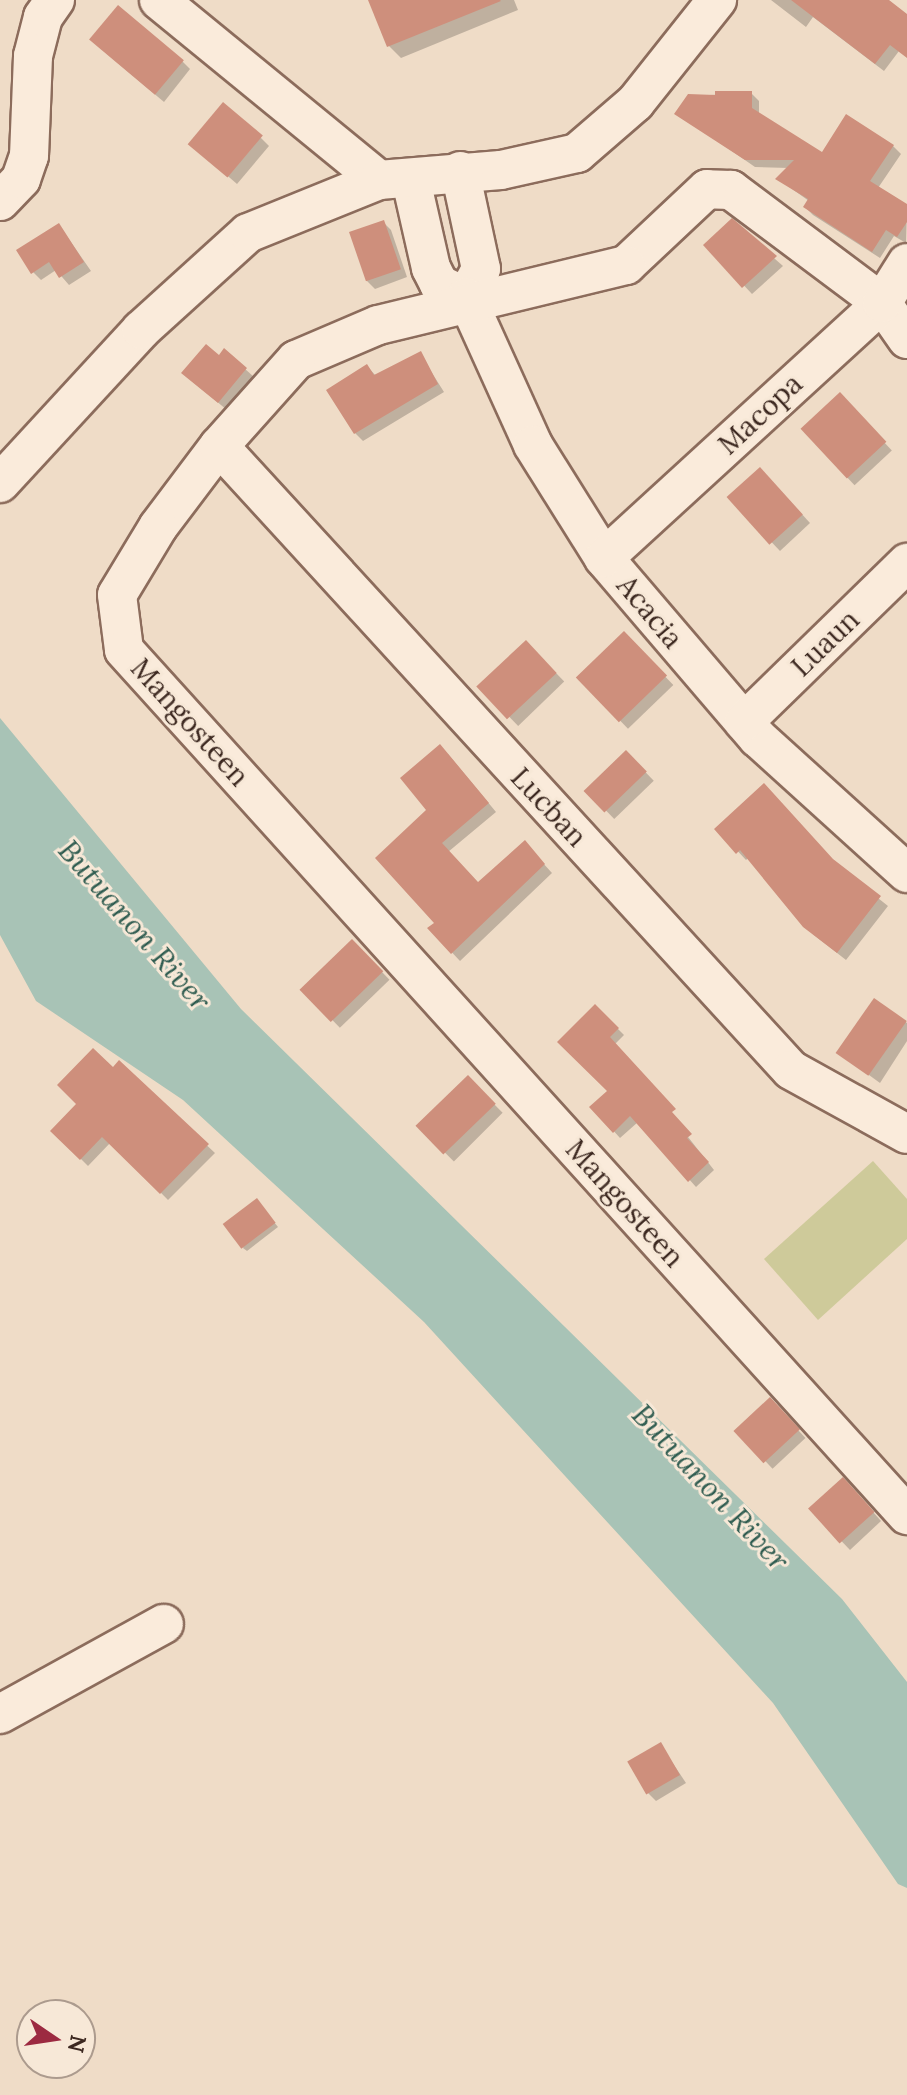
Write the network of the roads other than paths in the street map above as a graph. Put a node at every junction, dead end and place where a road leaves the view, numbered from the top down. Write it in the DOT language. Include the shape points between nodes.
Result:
graph roads {
  1 [pos="55,0"];
  2 [pos="159,0"];
  3 [pos="717,0"];
  4 [pos="460,171"];
  5 [pos="395,180"];
  6 [pos="0,201"];
  7 [pos="907,263"];
  8 [pos="468,301"];
  9 [pos="882,303"];
  10 [pos="907,339"];
  11 [pos="219,446"];
  12 [pos="10,476"];
  13 [pos="604,558"];
  14 [pos="907,563"];
  15 [pos="744,722"];
  16 [pos="907,873"];
  17 [pos="907,1134"];
  18 [pos="907,1515"];
  19 [pos="164,1624"];
  20 [pos="0,1714"];
  1 -- 6 [label="street" via="43,17 33,56 29,156 21,179"];
  2 -- 5 [label="street"];
  3 -- 4 [label="street" via="635,103 577,153 501,170"];
  4 -- 5 [label="street"];
  4 -- 8 [label="street" via="481,269"];
  5 -- 8 [label="street" via="439,284"];
  5 -- 12 [label="street" via="248,233 141,330"];
  7 -- 9 [label="street, Macopa"];
  8 -- 9 [label="street, Mangosteen" via="626,265 707,189 731,190"];
  8 -- 11 [label="street, Mangosteen" via="378,325 296,360"];
  8 -- 13 [label="street, Acacia" via="533,445"];
  9 -- 10 [label="street"];
  9 -- 13 [label="street, Macopa"];
  11 -- 17 [label="street, Lucban" via="791,1070"];
  11 -- 18 [label="street, Mangosteen" via="158,527 117,595 124,650"];
  13 -- 15 [label="street, Acacia"];
  14 -- 15 [label="street, Luaun"];
  15 -- 16 [label="street, Acacia"];
  19 -- 20 [label="street"];
}
